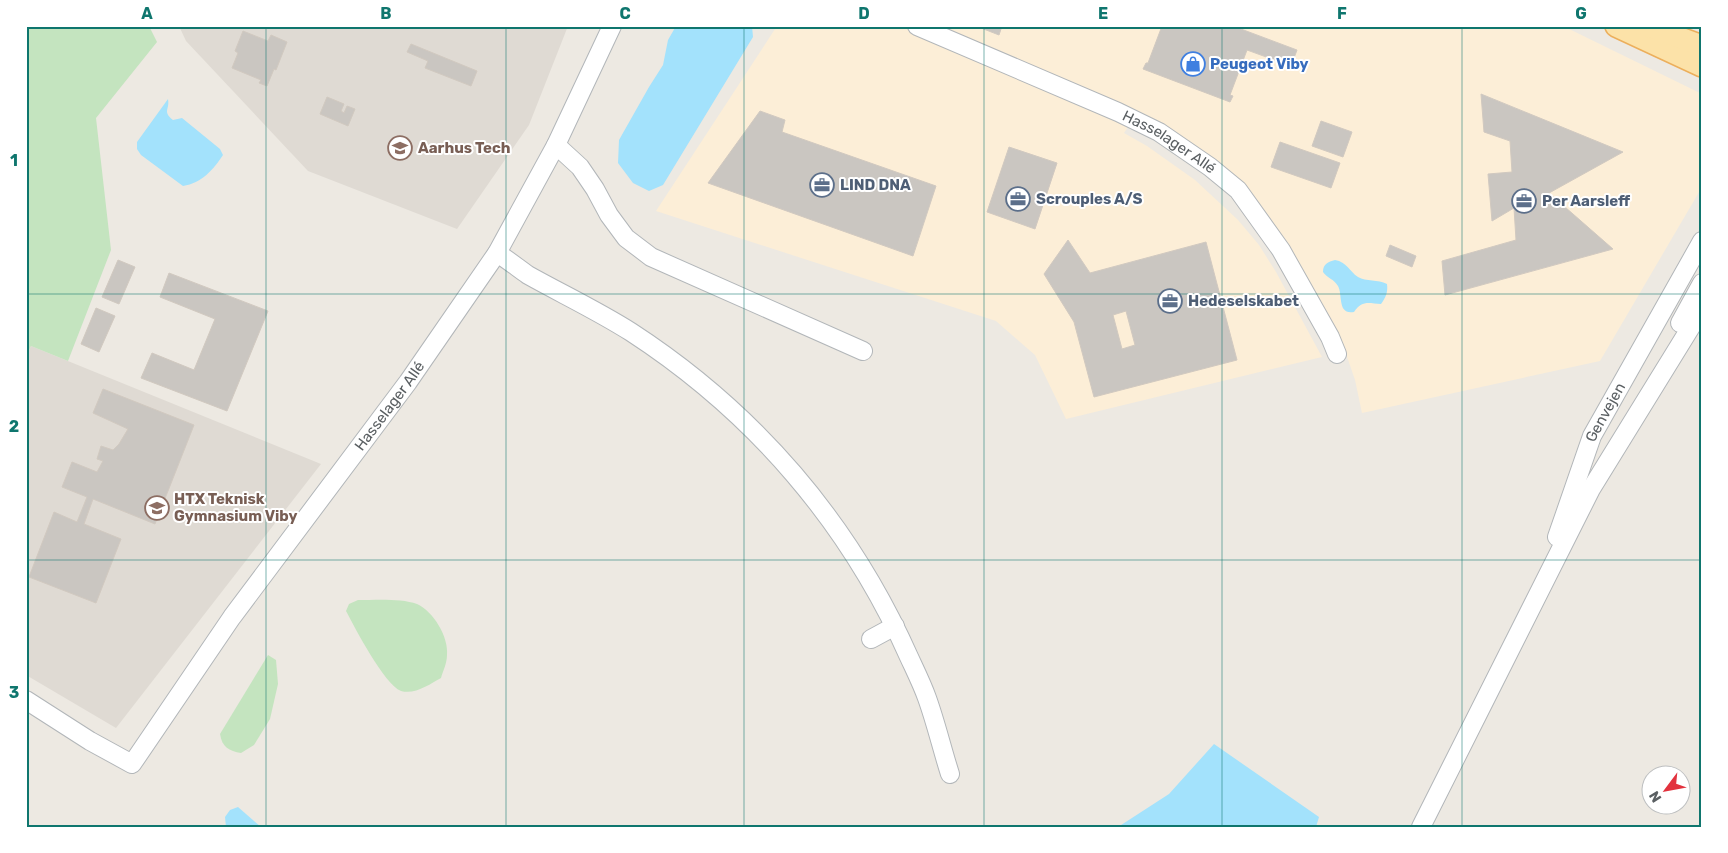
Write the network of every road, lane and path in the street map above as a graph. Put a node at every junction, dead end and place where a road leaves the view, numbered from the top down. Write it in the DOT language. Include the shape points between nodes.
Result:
graph roads {
  1 [pos="612,26"];
  2 [pos="917,26"];
  3 [pos="1616,26"];
  4 [pos="1648,26"];
  5 [pos="1702,46"];
  6 [pos="1702,66"];
  7 [pos="556,145"];
  8 [pos="1702,241"];
  9 [pos="497,254"];
  10 [pos="1702,283"];
  11 [pos="1702,309"];
  12 [pos="863,351"];
  13 [pos="1337,354"];
  14 [pos="1591,489"];
  15 [pos="1536,597"];
  16 [pos="895,626"];
  17 [pos="871,640"];
  18 [pos="26,700"];
  19 [pos="950,774"];
  20 [pos="1421,827"];
  1 -- 7 [label="street, Hasselager Allé"];
  2 -- 13 [label="street, Hasselager Allé" via="1118,112 1159,132 1210,167 1238,190 1281,250"];
  3 -- 6 [label="main road"];
  4 -- 5 [label="main road"];
  7 -- 9 [label="street, Hasselager Allé"];
  7 -- 12 [label="street" via="580,167 626,238 651,256"];
  8 -- 15 [label="street, Genvejen" via="1592,436"];
  9 -- 16 [label="street" via="630,331 697,380 752,428 831,519 862,565"];
  9 -- 18 [label="street, Hasselager Allé" via="408,382 232,617 132,764"];
  10 -- 14 [label="street" via="1633,402"];
  11 -- 14 [label="street, Genvejen"];
  14 -- 15 [label="street, Genvejen"];
  15 -- 20 [label="street, Genvejen"];
  16 -- 17 [label="street"];
  16 -- 19 [label="street" via="927,698"];
}
